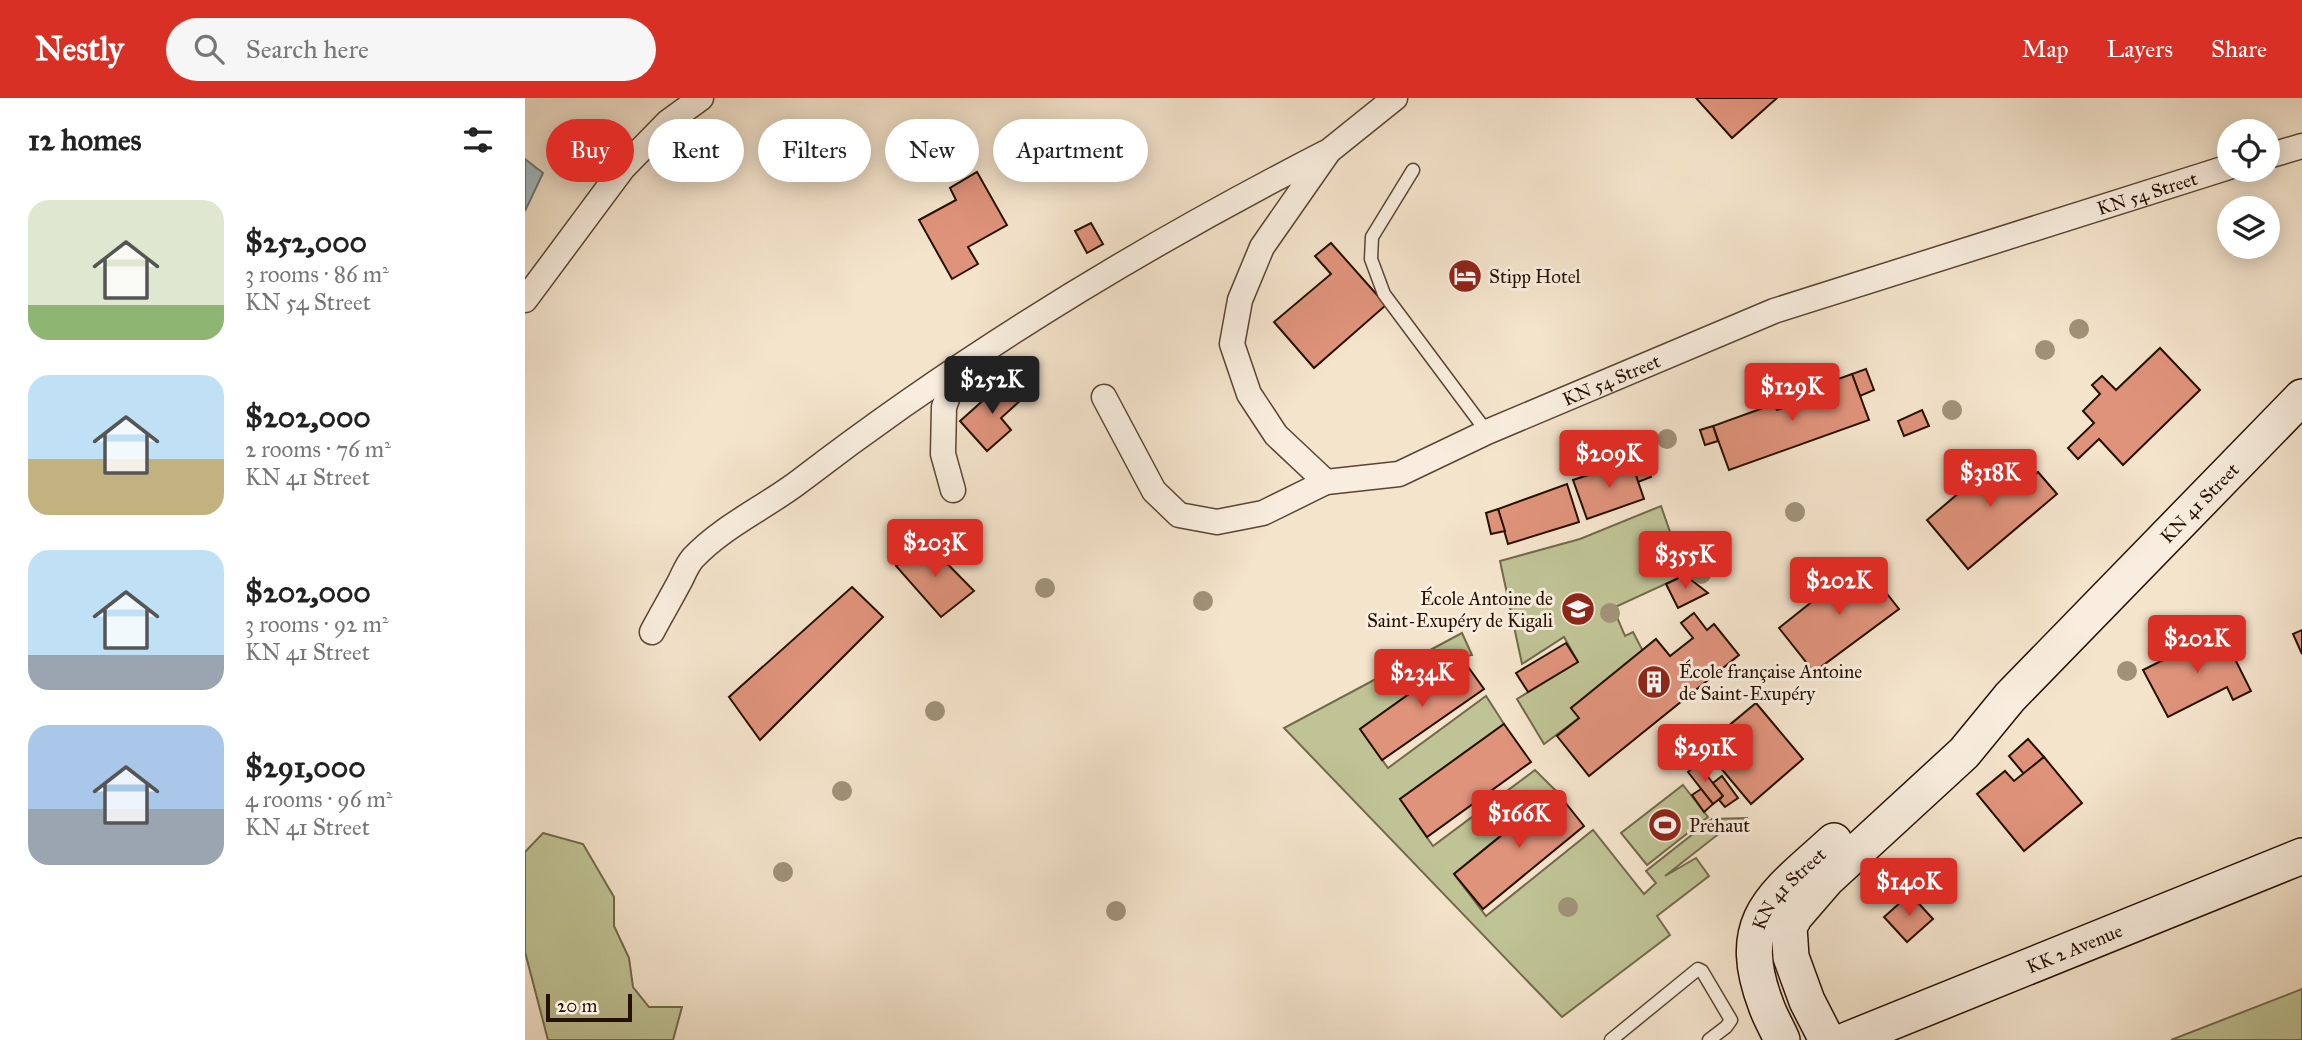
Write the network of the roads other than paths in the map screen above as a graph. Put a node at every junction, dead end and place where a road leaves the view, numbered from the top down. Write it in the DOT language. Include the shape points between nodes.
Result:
graph roads {
  1 [pos="701,98"];
  2 [pos="1395,98"];
  3 [pos="2302,146"];
  4 [pos="1329,151"];
  5 [pos="2280,152"];
  6 [pos="1413,170"];
  7 [pos="2217,171"];
  8 [pos="525,300"];
  9 [pos="959,366"];
  10 [pos="1104,397"];
  11 [pos="2302,397"];
  12 [pos="1487,432"];
  13 [pos="1325,482"];
  14 [pos="953,490"];
  15 [pos="652,632"];
  16 [pos="2010,697"];
  17 [pos="2302,856"];
  18 [pos="1611,1040"];
  19 [pos="1709,1040"];
  20 [pos="1782,1040"];
  21 [pos="1827,1040"];
  22 [pos="1847,1040"];
  1 -- 8 [label="street" via="668,122 624,168"];
  2 -- 4 [label="street"];
  3 -- 5 [label="street"];
  4 -- 9 [label="street" via="1122,264"];
  4 -- 13 [label="street" via="1262,247 1240,300 1232,345 1249,394 1276,435"];
  6 -- 12 [label="lane" via="1372,237 1371,259 1384,294"];
  7 -- 12 [label="street, KN 54 Street" via="1774,311"];
  9 -- 14 [label="street" via="944,408 943,454"];
  9 -- 15 [label="street" via="710,542 691,561"];
  10 -- 13 [label="street" via="1154,491 1179,515 1217,522 1263,513"];
  11 -- 16 [label="main road, KN 41 Street"];
  12 -- 13 [label="street, KN 54 Street" via="1399,474"];
  16 -- 20 [label="main road, KN 41 Street" via="1883,797 1790,881 1763,913 1753,944 1757,976"];
  16 -- 21 [label="main road, KN 41 Street" via="1963,753 1827,879 1789,927 1795,968"];
  17 -- 22 [label="main road, KK 2 Avenue"];
  18 -- 19 [label="lane" via="1698,969 1731,1020"];
}
